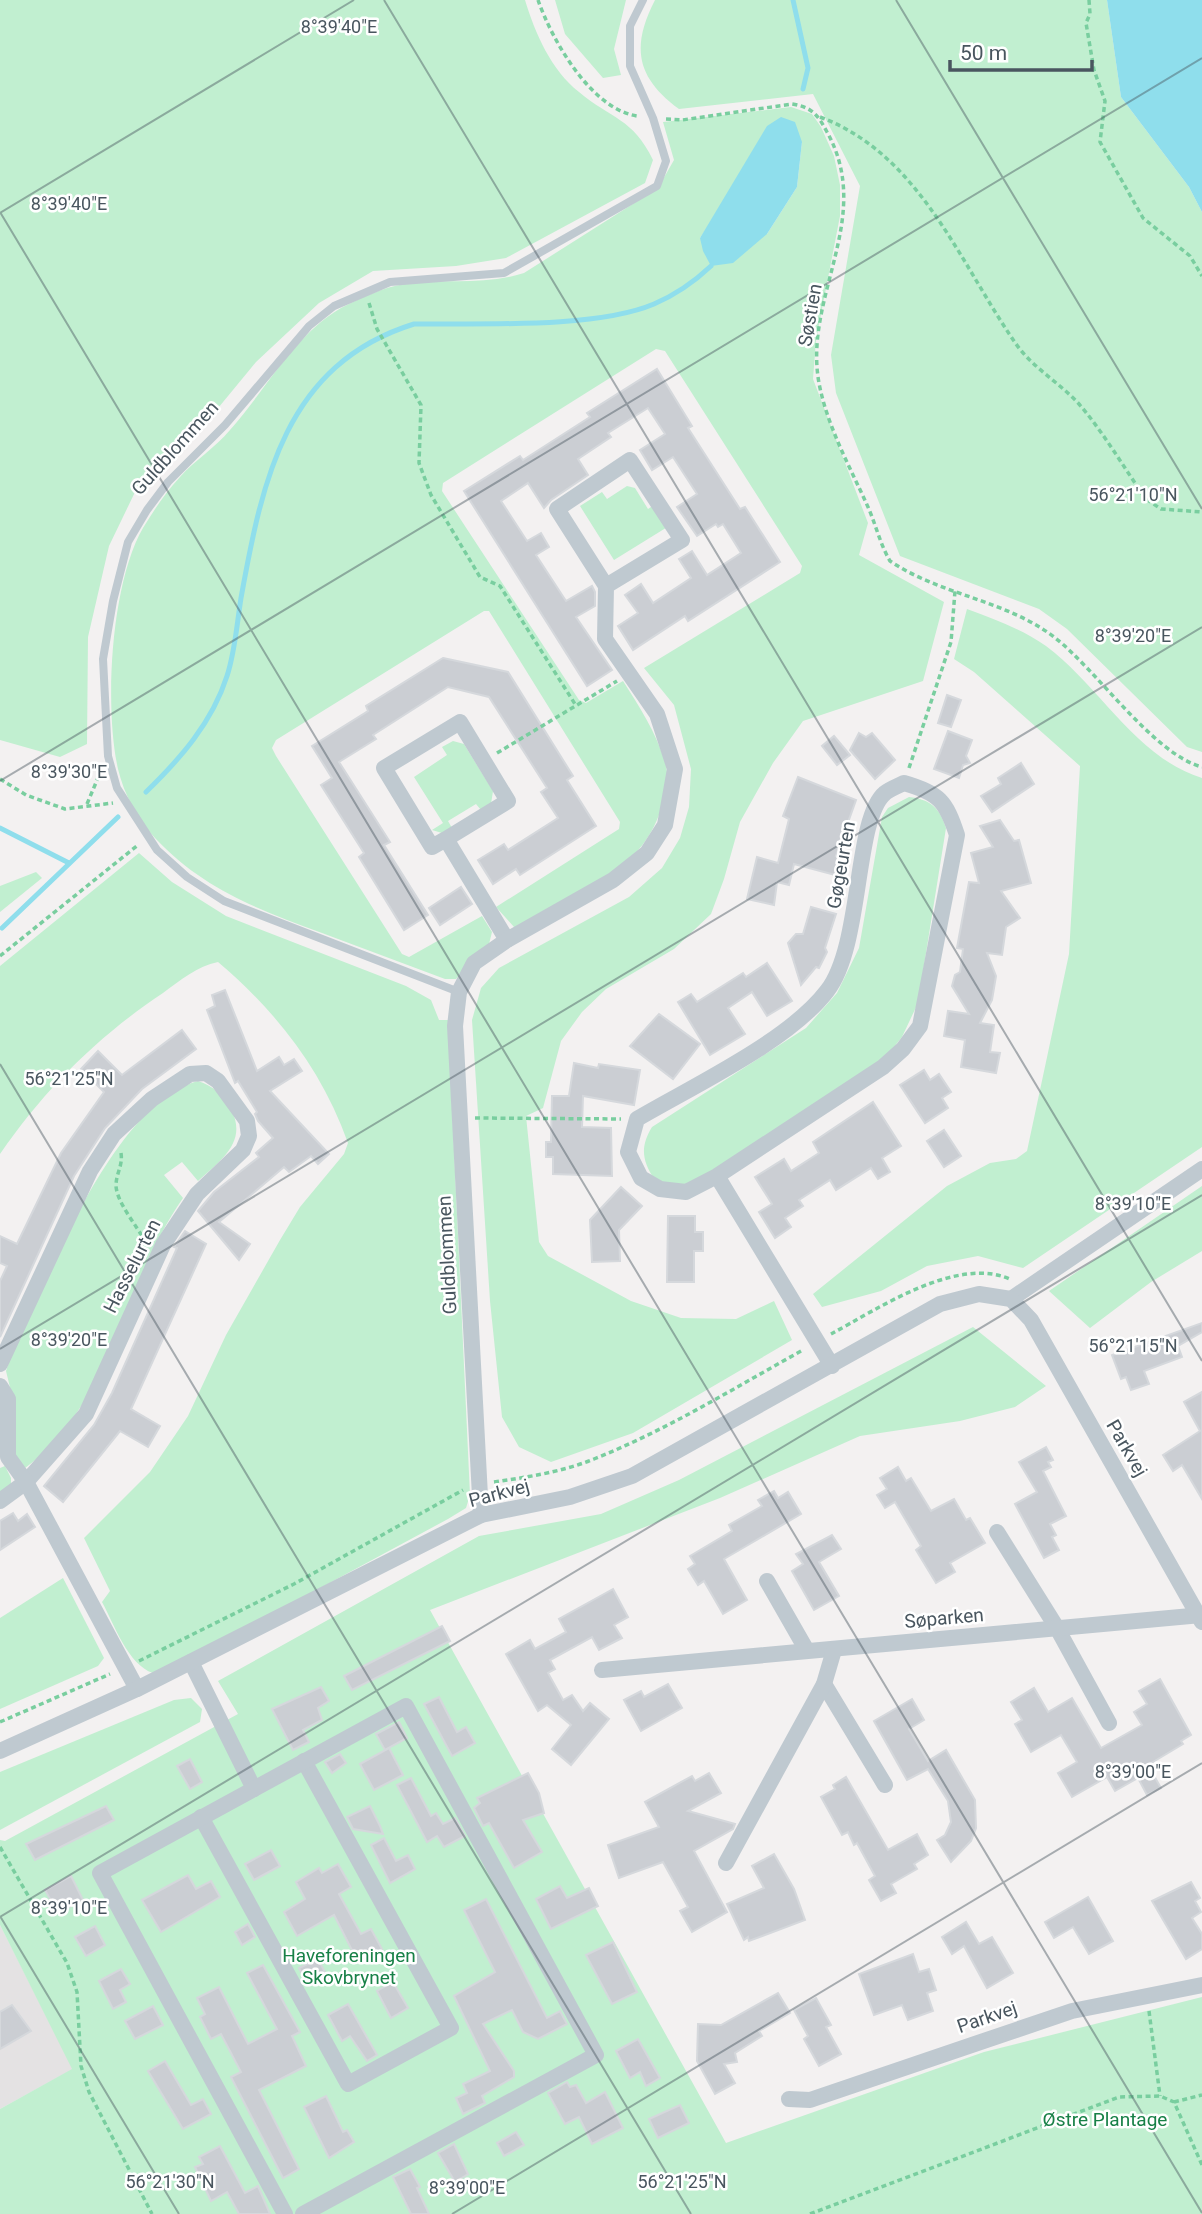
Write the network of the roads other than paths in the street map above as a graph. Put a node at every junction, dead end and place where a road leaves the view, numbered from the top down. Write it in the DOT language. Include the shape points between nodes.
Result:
graph roads {
  1 [pos="643,0"];
  2 [pos="606,586"];
  3 [pos="446,839"];
  4 [pos="507,940"];
  5 [pos="459,992"];
  6 [pos="1202,1169"];
  7 [pos="717,1176"];
  8 [pos="1011,1299"];
  9 [pos="0,1364"];
  10 [pos="832,1366"];
  11 [pos="0,1386"];
  12 [pos="26,1482"];
  13 [pos="0,1501"];
  14 [pos="481,1516"];
  15 [pos="997,1532"];
  16 [pos="767,1581"];
  17 [pos="1201,1618"];
  18 [pos="1057,1628"];
  19 [pos="806,1649"];
  20 [pos="834,1650"];
  21 [pos="191,1662"];
  22 [pos="602,1670"];
  23 [pos="824,1684"];
  24 [pos="137,1689"];
  25 [pos="1109,1723"];
  26 [pos="0,1751"];
  27 [pos="304,1761"];
  28 [pos="885,1785"];
  29 [pos="254,1789"];
  30 [pos="201,1817"];
  31 [pos="726,1863"];
  32 [pos="1202,1985"];
  33 [pos="789,2099"];
  34 [pos="285,2214"];
  35 [pos="303,2214"];
  1 -- 5 [label="lane, Guldblommen" via="630,26 630,66 666,161 657,186 504,273 390,282 334,306 309,326 147,510 128,542 103,659 108,756 125,802 157,850 224,901"];
  2 -- 2 [label="street" via="557,509 630,460 682,540"];
  2 -- 4 [label="street, Guldblommen" via="606,639 657,714 675,769 666,825 647,853 613,880"];
  3 -- 3 [label="street" via="432,847 384,768 460,722 508,801"];
  3 -- 4 [label="street"];
  4 -- 5 [label="street, Guldblommen" via="474,963"];
  5 -- 14 [label="street, Guldblommen" via="455,1026"];
  6 -- 8 [label="street"];
  7 -- 7 [label="street, Gøgeurten" via="883,1067 920,1026 957,835 948,808 930,791 904,783 884,794 871,817 845,962 800,1022 637,1119 628,1152 641,1178 660,1189 686,1192"];
  7 -- 10 [label="street"];
  8 -- 10 [label="street, Parkvej" via="979,1294 940,1304"];
  8 -- 17 [label="street, Parkvej" via="1031,1320"];
  9 -- 12 [label="street, Hasselurten" via="90,1171 111,1138 152,1099 190,1074 206,1073 218,1081 247,1121 243,1150 197,1194 157,1257 86,1414"];
  10 -- 14 [label="street, Parkvej" via="632,1476 570,1497"];
  11 -- 12 [label="street" via="8,1399 8,1457"];
  12 -- 13 [label="street, Hasselurten"];
  12 -- 24 [label="street"];
  14 -- 21 [label="street, Parkvej"];
  15 -- 18 [label="street"];
  16 -- 19 [label="street"];
  17 -- 18 [label="street, Søparken"];
  18 -- 20 [label="street, Søparken"];
  18 -- 25 [label="street"];
  19 -- 20 [label="street, Søparken"];
  19 -- 22 [label="street, Søparken"];
  20 -- 23 [label="street"];
  21 -- 24 [label="street, Parkvej"];
  21 -- 29 [label="street"];
  23 -- 28 [label="street"];
  23 -- 31 [label="street"];
  24 -- 26 [label="street, Parkvej"];
  27 -- 29 [label="street"];
  27 -- 30 [label="street" via="451,2028 348,2084"];
  27 -- 35 [label="street" via="407,1706 596,2055"];
  29 -- 30 [label="street"];
  30 -- 34 [label="street" via="100,1873"];
  32 -- 33 [label="street, Parkvej" via="1072,2011 810,2100"];
}
